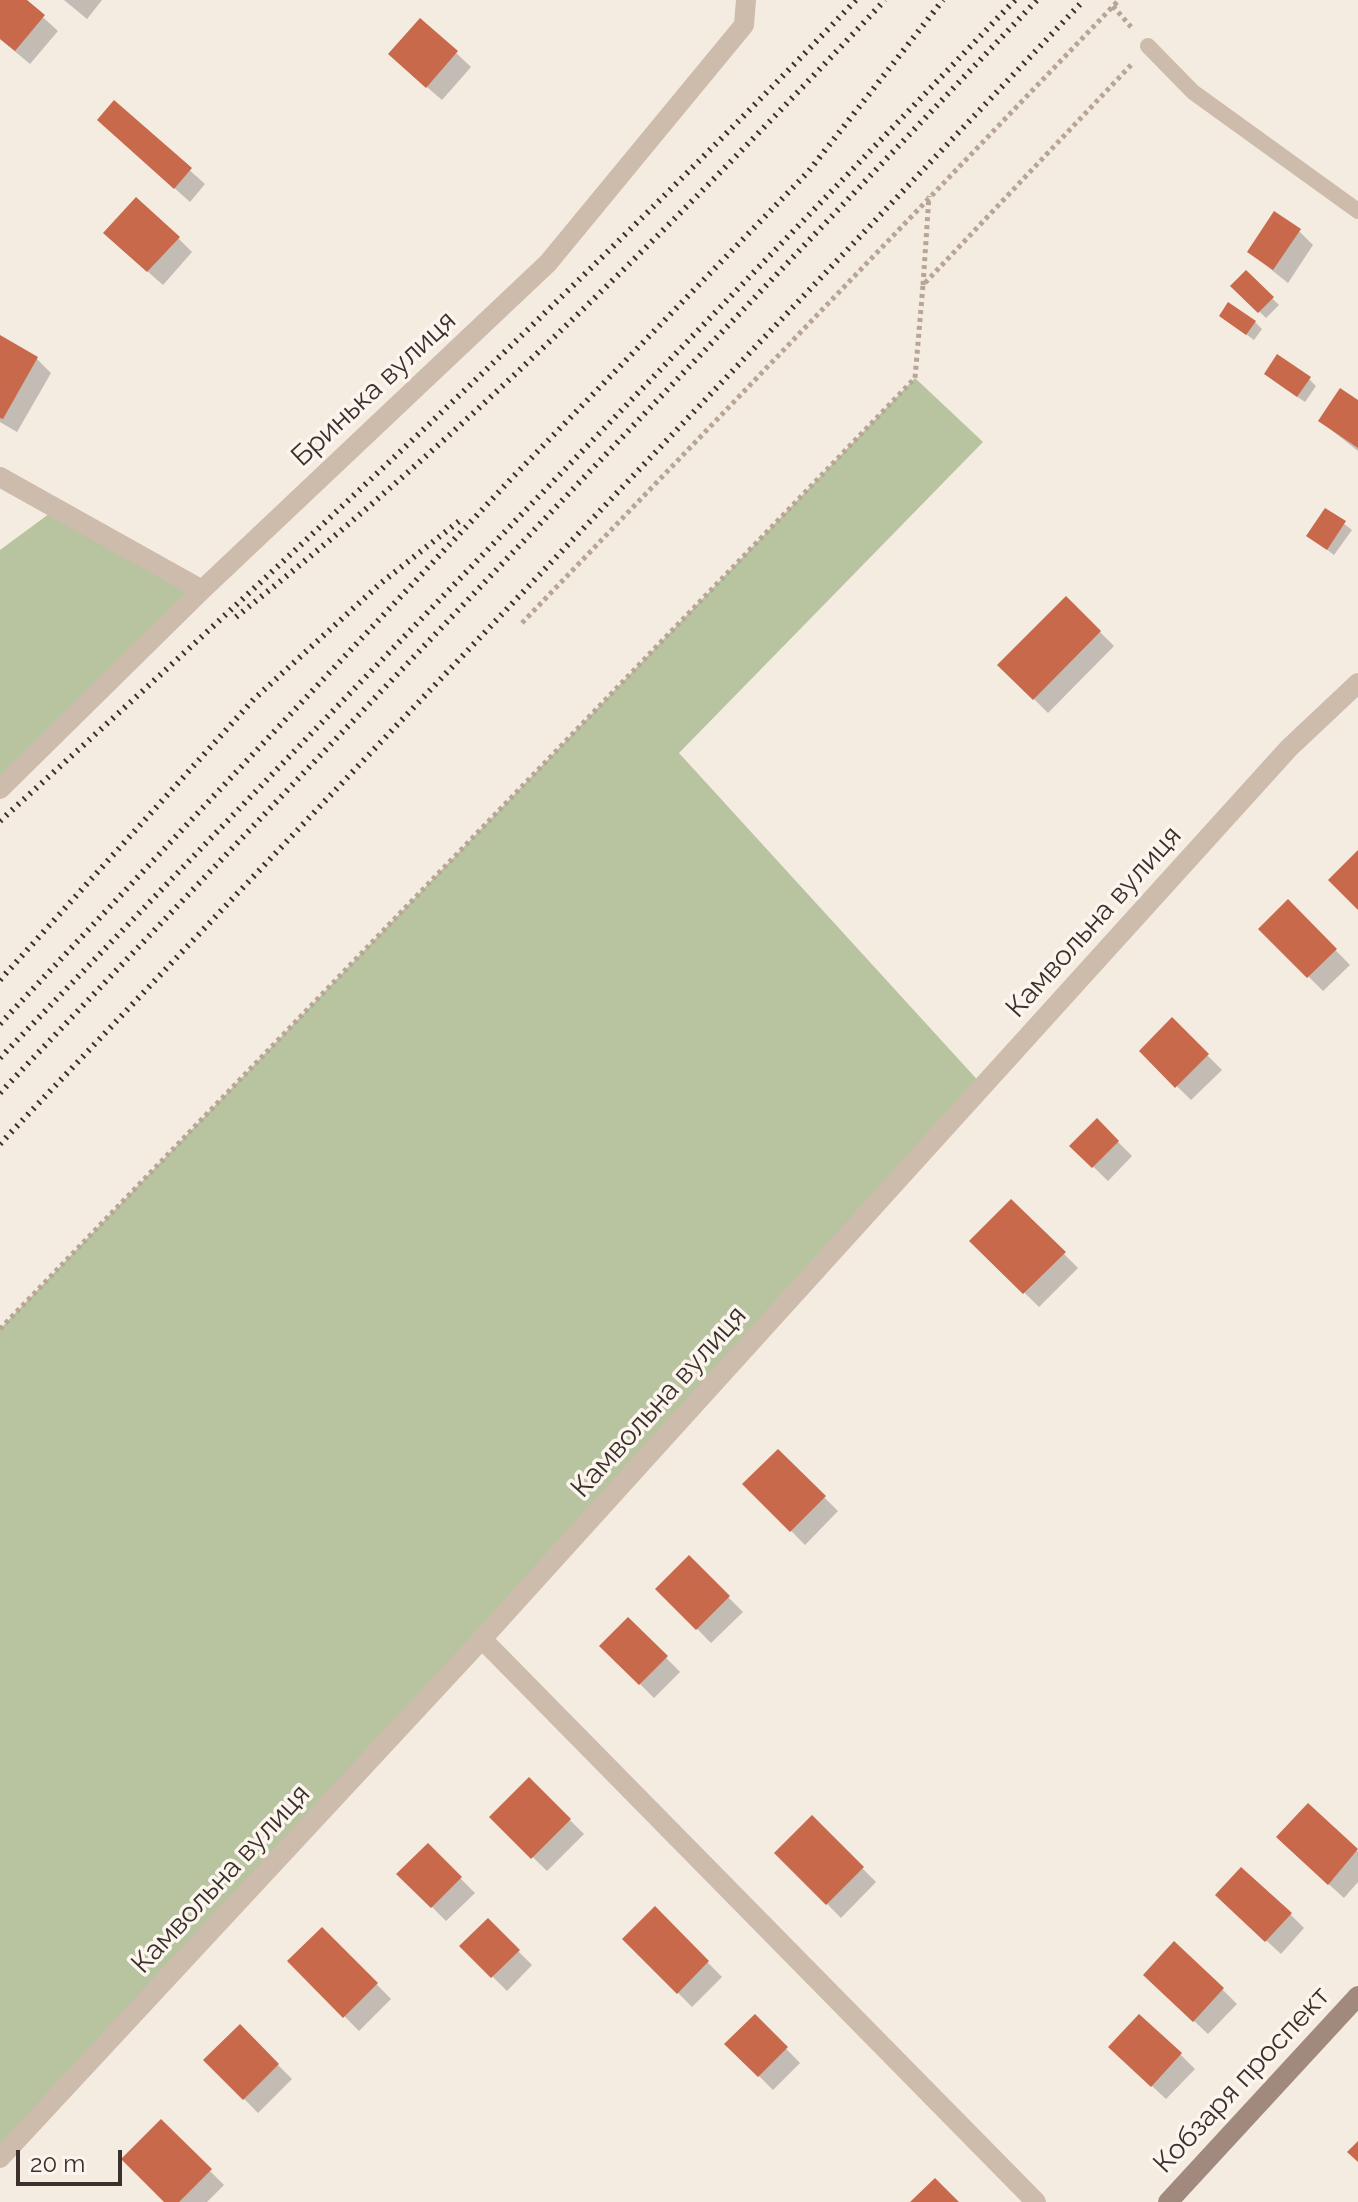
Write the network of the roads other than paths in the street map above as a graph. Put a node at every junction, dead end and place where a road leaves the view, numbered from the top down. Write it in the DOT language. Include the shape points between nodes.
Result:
graph roads {
  1 [pos="746,0"];
  2 [pos="1148,46"];
  3 [pos="1358,211"];
  4 [pos="0,477"];
  5 [pos="202,590"];
  6 [pos="1358,683"];
  7 [pos="0,789"];
  8 [pos="482,1639"];
  9 [pos="1358,1996"];
  10 [pos="0,2158"];
  11 [pos="1036,2202"];
  12 [pos="1168,2202"];
  1 -- 5 [label="street, Бринька вулиця" via="744,25 548,263"];
  2 -- 3 [label="lane" via="1193,92"];
  4 -- 5 [label="street"];
  5 -- 7 [label="street, Бринька вулиця"];
  6 -- 8 [label="street, Камвольна вулиця" via="1289,748"];
  8 -- 10 [label="street, Камвольна вулиця"];
  8 -- 11 [label="street"];
  9 -- 12 [label="main road, Кобзаря проспект"];
}
